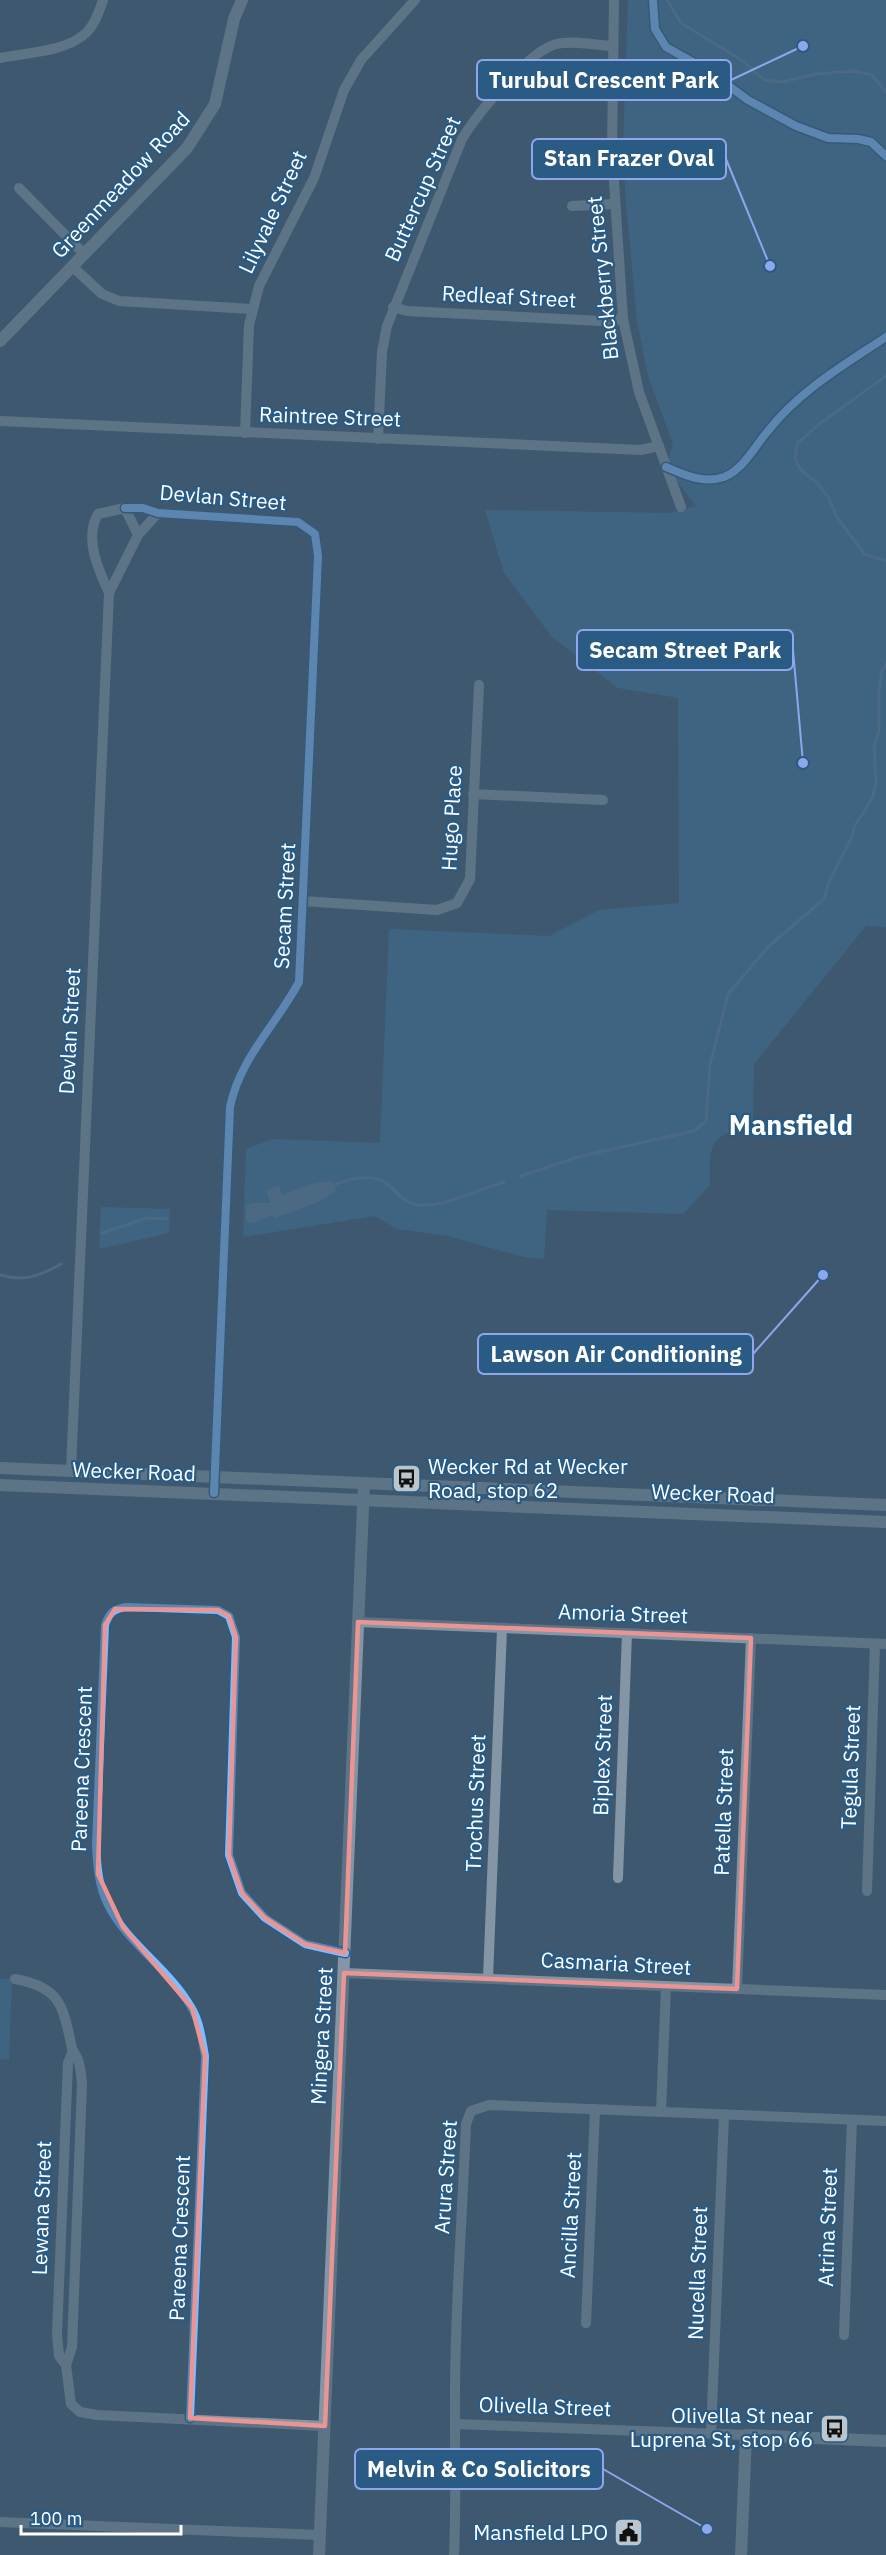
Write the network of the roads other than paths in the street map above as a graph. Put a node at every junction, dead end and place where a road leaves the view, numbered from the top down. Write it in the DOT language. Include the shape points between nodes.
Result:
graph roads {
  1 [pos="103,0"];
  2 [pos="242,0"];
  3 [pos="415,0"];
  4 [pos="614,0"];
  5 [pos="611,46"];
  6 [pos="0,58"];
  7 [pos="19,189"];
  8 [pos="614,204"];
  9 [pos="572,206"];
  10 [pos="85,255"];
  11 [pos="73,267"];
  12 [pos="393,308"];
  13 [pos="251,309"];
  14 [pos="623,318"];
  15 [pos="0,341"];
  16 [pos="0,421"];
  17 [pos="245,433"];
  18 [pos="378,438"];
  19 [pos="658,446"];
  20 [pos="681,507"];
  21 [pos="125,508"];
  22 [pos="158,513"];
  23 [pos="315,534"];
  24 [pos="138,535"];
  25 [pos="109,593"];
  26 [pos="479,685"];
  27 [pos="473,794"];
  28 [pos="603,800"];
  29 [pos="303,901"];
  30 [pos="0,1468"];
  31 [pos="71,1470"];
  32 [pos="215,1476"];
  33 [pos="364,1483"];
  34 [pos="0,1485"];
  35 [pos="214,1493"];
  36 [pos="651,1495"];
  37 [pos="364,1499"];
  38 [pos="758,1499"];
  39 [pos="886,1505"];
  40 [pos="650,1511"];
  41 [pos="757,1516"];
  42 [pos="886,1521"];
  43 [pos="358,1622"];
  44 [pos="502,1629"];
  45 [pos="627,1633"];
  46 [pos="751,1638"];
  47 [pos="880,1644"];
  48 [pos="618,1878"];
  49 [pos="867,1891"];
  50 [pos="345,1953"];
  51 [pos="344,1973"];
  52 [pos="488,1978"];
  53 [pos="15,1979"];
  54 [pos="666,1986"];
  55 [pos="737,1989"];
  56 [pos="886,1995"];
  57 [pos="73,2051"];
  58 [pos="596,2109"];
  59 [pos="661,2112"];
  60 [pos="724,2115"];
  61 [pos="852,2120"];
  62 [pos="886,2121"];
  63 [pos="586,2323"];
  64 [pos="844,2335"];
  65 [pos="66,2365"];
  66 [pos="190,2418"];
  67 [pos="455,2424"];
  68 [pos="325,2426"];
  69 [pos="711,2433"];
  70 [pos="746,2434"];
  71 [pos="886,2441"];
  72 [pos="0,2522"];
  73 [pos="319,2535"];
  74 [pos="319,2555"];
  75 [pos="454,2555"];
  76 [pos="741,2555"];
  1 -- 6 [label="street" via="95,21 72,42"];
  2 -- 10 [label="street, Greenmeadow Road" via="234,19 222,83 206,122 187,148"];
  3 -- 13 [label="street, Lilyvale Street" via="367,52 344,90 314,178"];
  4 -- 5 [label="street, Blackberry Street"];
  5 -- 8 [label="street, Blackberry Street"];
  5 -- 12 [label="street, Buttercup Street" via="556,44 538,52 477,114 462,139"];
  7 -- 10 [label="street"];
  8 -- 9 [label="street"];
  8 -- 14 [label="street, Blackberry Street"];
  10 -- 11 [label="street, Greenmeadow Road"];
  11 -- 13 [label="street" via="102,294 119,302"];
  11 -- 15 [label="street, Greenmeadow Road"];
  12 -- 14 [label="street, Redleaf Street" via="601,321"];
  12 -- 18 [label="street, Buttercup Street" via="382,352"];
  13 -- 17 [label="street, Lilyvale Street"];
  14 -- 19 [label="street, Blackberry Street" via="636,381"];
  16 -- 17 [label="street, Raintree Street"];
  17 -- 18 [label="street, Raintree Street"];
  18 -- 19 [label="street, Raintree Street" via="641,450"];
  19 -- 20 [label="street, Blackberry Street"];
  21 -- 22 [label="street, Devlan Street"];
  21 -- 24 [label="street, Devlan Street"];
  21 -- 25 [label="street, Devlan Street" via="98,514 92,525 100,574"];
  22 -- 23 [label="street, Devlan Street" via="298,522"];
  22 -- 24 [label="street, Devlan Street"];
  23 -- 29 [label="street, Secam Street" via="318,556"];
  24 -- 25 [label="street, Devlan Street"];
  25 -- 31 [label="street, Devlan Street"];
  26 -- 27 [label="street, Hugo Place"];
  27 -- 28 [label="street"];
  27 -- 29 [label="street, Hugo Place" via="470,879 457,903 436,910"];
  29 -- 32 [label="street, Secam Street" via="299,982 251,1054 235,1083 230,1107"];
  30 -- 31 [label="street, Wecker Road"];
  31 -- 32 [label="street, Wecker Road"];
  32 -- 33 [label="street, Wecker Road"];
  32 -- 35 [label="street, Wecker Road"];
  33 -- 36 [label="street, Wecker Road"];
  33 -- 37 [label="street, Mingera Street"];
  34 -- 35 [label="street, Wecker Road"];
  35 -- 37 [label="street, Wecker Road"];
  36 -- 38 [label="street, Wecker Road"];
  36 -- 40 [label="street"];
  37 -- 40 [label="street, Wecker Road"];
  37 -- 43 [label="street, Mingera Street"];
  38 -- 39 [label="street, Wecker Road"];
  38 -- 41 [label="street"];
  40 -- 41 [label="street, Wecker Road"];
  41 -- 42 [label="street, Wecker Road"];
  43 -- 44 [label="street, Amoria Street"];
  43 -- 50 [label="street, Mingera Street"];
  44 -- 45 [label="street, Amoria Street"];
  44 -- 52 [label="street, Trochus Street"];
  45 -- 46 [label="street, Amoria Street"];
  45 -- 48 [label="street, Biplex Street"];
  46 -- 47 [label="street, Amoria Street"];
  46 -- 55 [label="street, Patella Street"];
  47 -- 49 [label="street, Tegula Street"];
  50 -- 51 [label="street, Mingera Street"];
  50 -- 66 [label="street, Pareena Crescent" via="305,1944 265,1918 242,1893 229,1855 237,1637 230,1616 218,1610 126,1606 115,1609 105,1625 98,1874 107,1903 123,1927 192,2008 205,2056"];
  51 -- 52 [label="street, Casmaria Street"];
  51 -- 68 [label="street, Mingera Street"];
  52 -- 54 [label="street, Casmaria Street"];
  53 -- 57 [label="street, Lewana Street" via="38,1984 60,2002"];
  54 -- 55 [label="street, Casmaria Street"];
  54 -- 59 [label="street"];
  55 -- 56 [label="street, Casmaria Street"];
  57 -- 65 [label="street, Lewana Street" via="79,2061 82,2084 72,2347"];
  57 -- 65 [label="street, Lewana Street" via="68,2063 57,2334 59,2356"];
  58 -- 59 [label="street, Arura Street"];
  58 -- 63 [label="street, Ancilla Street"];
  58 -- 67 [label="street, Arura Street" via="489,2105 476,2107 468,2114"];
  59 -- 60 [label="street, Arura Street"];
  60 -- 61 [label="street, Arura Street"];
  60 -- 69 [label="street, Nucella Street"];
  61 -- 62 [label="street, Arura Street"];
  61 -- 64 [label="street, Atrina Street"];
  65 -- 66 [label="street, Lewana Street" via="71,2404 80,2412"];
  66 -- 68 [label="street, Lewana Street"];
  67 -- 69 [label="street, Olivella Street"];
  67 -- 75 [label="street, Arura Street"];
  68 -- 73 [label="street, Mingera Street"];
  69 -- 70 [label="street, Olivella Street"];
  70 -- 71 [label="street, Olivella Street"];
  70 -- 76 [label="street"];
  72 -- 73 [label="street"];
  73 -- 74 [label="street, Mingera Street"];
}
